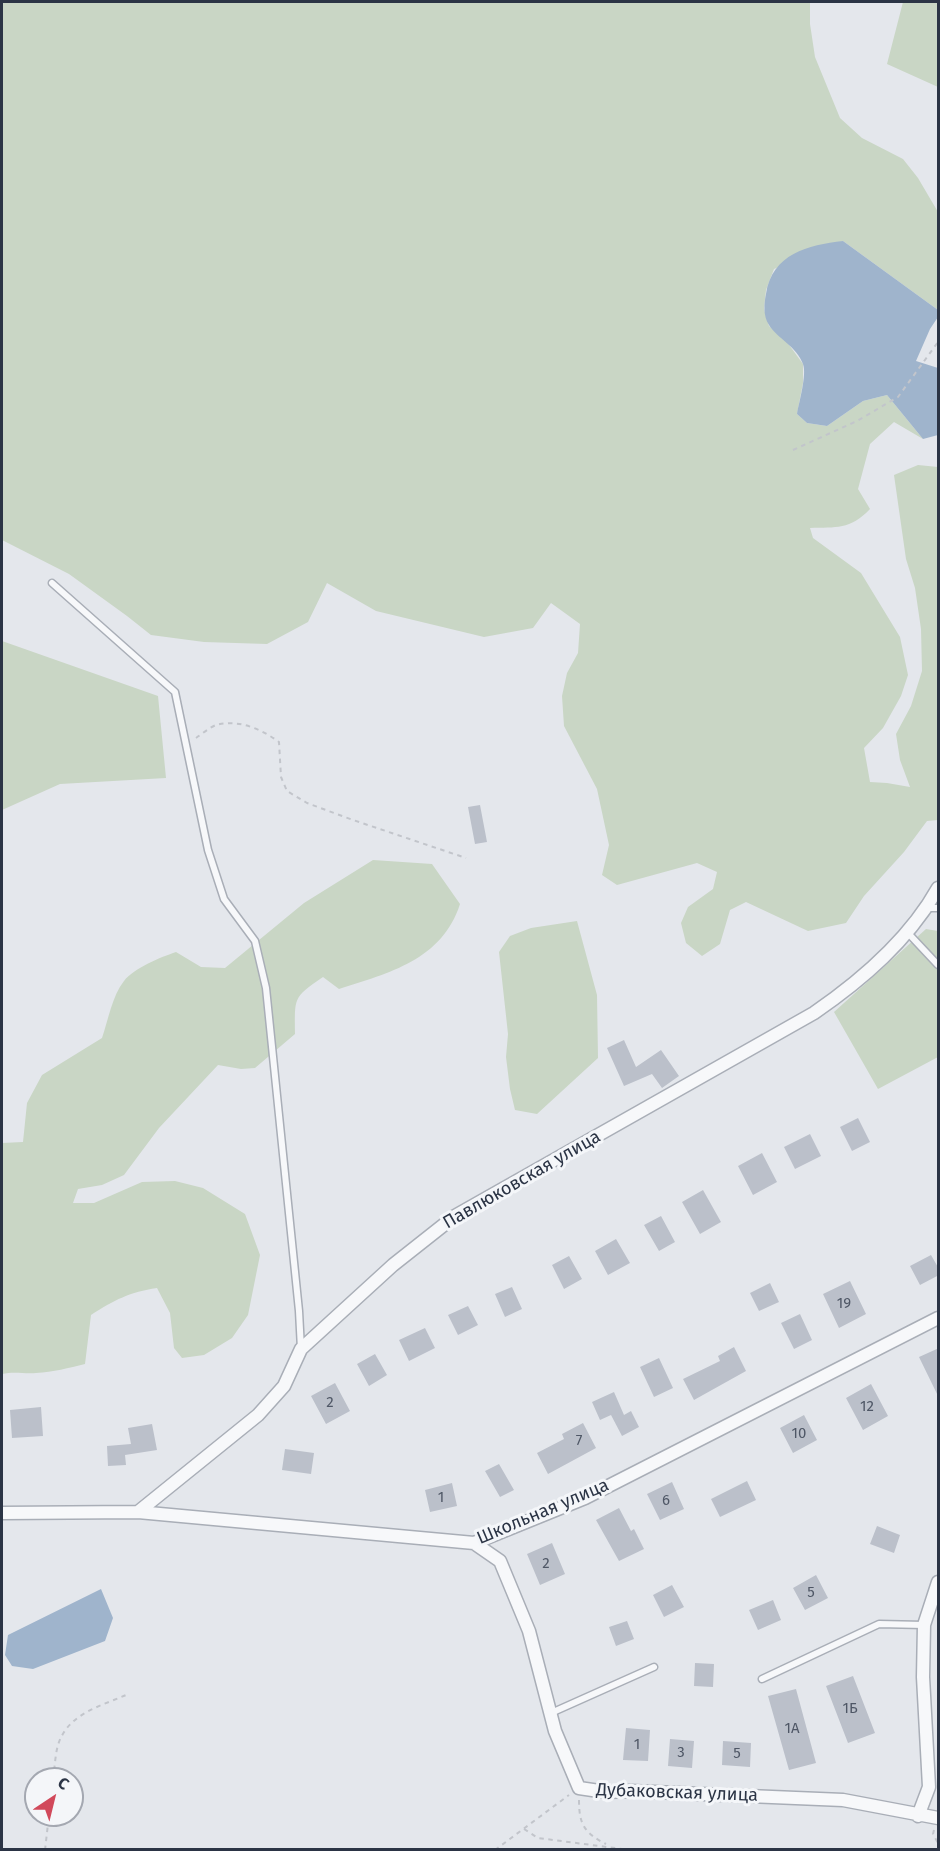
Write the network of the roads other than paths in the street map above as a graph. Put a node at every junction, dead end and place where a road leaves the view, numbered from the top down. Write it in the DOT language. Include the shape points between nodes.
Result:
graph roads {
  1 [pos="52,583"];
  2 [pos="939,888"];
  3 [pos="932,908"];
  4 [pos="908,933"];
  5 [pos="939,965"];
  6 [pos="939,1318"];
  7 [pos="301,1349"];
  8 [pos="138,1512"];
  9 [pos="2,1514"];
  10 [pos="474,1543"];
  11 [pos="939,1582"];
  12 [pos="939,1622"];
  13 [pos="924,1625"];
  14 [pos="654,1667"];
  15 [pos="762,1679"];
  16 [pos="550,1714"];
  17 [pos="918,1816"];
  18 [pos="939,1818"];
  1 -- 7 [label="lane" via="175,692 208,850 224,899 255,941 266,988"];
  2 -- 3 [label="street, Павлюковская улица"];
  3 -- 4 [label="street, Павлюковская улица"];
  4 -- 5 [label="lane"];
  4 -- 7 [label="street, Павлюковская улица" via="867,972 814,1013 455,1216 393,1265"];
  6 -- 10 [label="street, Школьная улица" via="585,1498"];
  7 -- 8 [label="street, Павлюковская улица" via="284,1386 258,1415"];
  8 -- 9 [label="street, Школьная улица"];
  8 -- 10 [label="street, Школьная улица"];
  10 -- 16 [label="street, Дубаковская улица" via="500,1561 529,1630"];
  11 -- 13 [label="street"];
  12 -- 13 [label="street"];
  13 -- 15 [label="lane" via="879,1624"];
  13 -- 17 [label="street" via="929,1787"];
  14 -- 16 [label="lane"];
  16 -- 17 [label="street, Дубаковская улица" via="579,1788 843,1800"];
  17 -- 18 [label="street, Дубаковская улица"];
}
